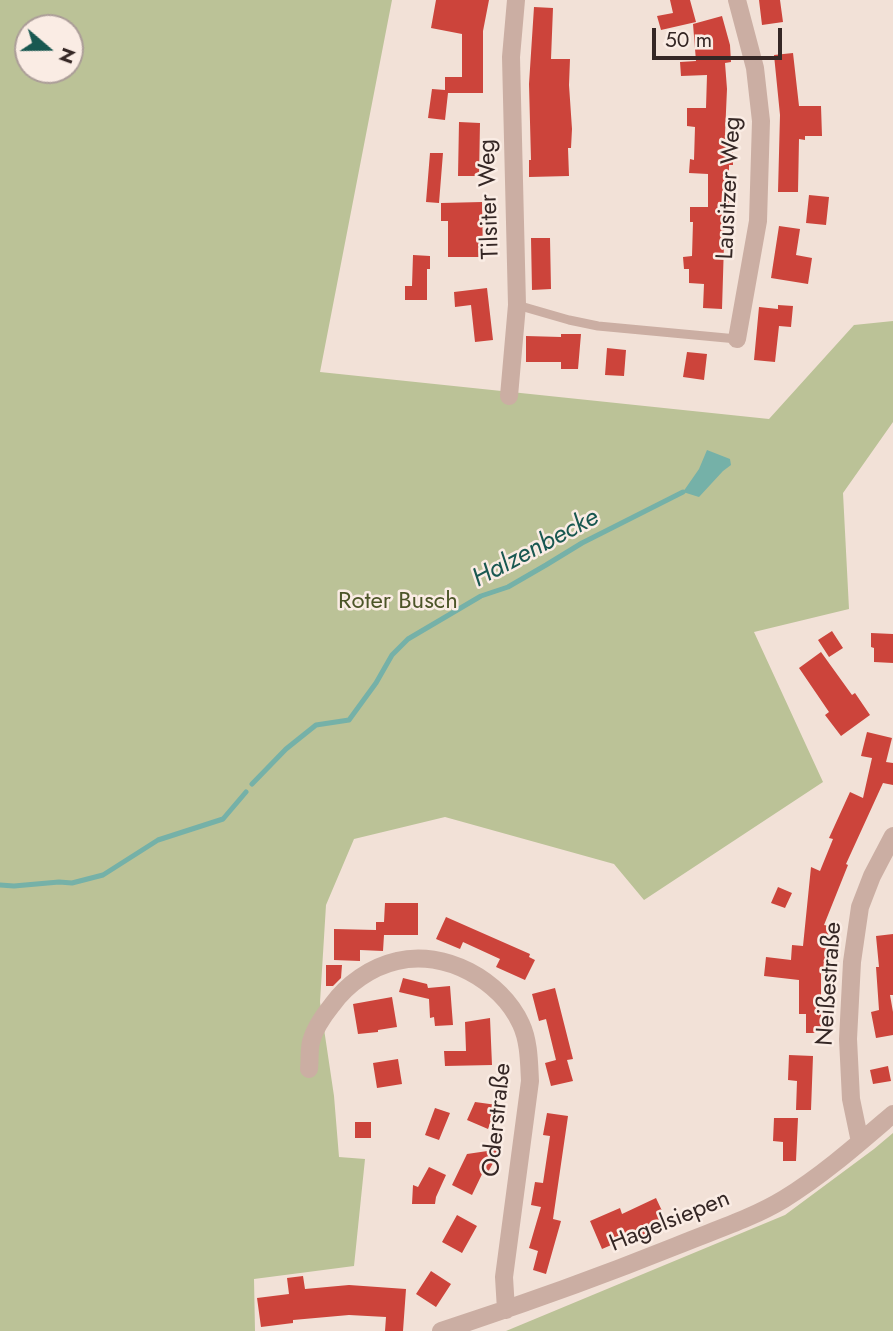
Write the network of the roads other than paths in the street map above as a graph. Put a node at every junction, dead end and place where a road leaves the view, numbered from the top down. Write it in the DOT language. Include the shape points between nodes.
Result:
graph roads {
  1 [pos="516,0"];
  2 [pos="737,0"];
  3 [pos="517,305"];
  4 [pos="737,339"];
  5 [pos="509,396"];
  6 [pos="893,836"];
  7 [pos="309,1069"];
  8 [pos="893,1114"];
  9 [pos="860,1142"];
  10 [pos="506,1310"];
  11 [pos="441,1331"];
  1 -- 3 [label="street, Tilsiter Weg" via="511,57"];
  2 -- 4 [label="street, Lausitzer Weg" via="755,68 761,121 758,221"];
  3 -- 4 [label="lane" via="598,326"];
  3 -- 5 [label="street, Tilsiter Weg"];
  6 -- 9 [label="street, Neißestraße" via="860,907 852,962 848,1039 851,1099"];
  7 -- 10 [label="street, Oderstraße" via="311,1041 343,990 367,973 397,961 449,963 476,974 509,1003 529,1052 530,1081 504,1277"];
  8 -- 9 [label="street, Hagelsiepen"];
  9 -- 10 [label="street, Hagelsiepen" via="760,1212"];
  10 -- 11 [label="street, Hagelsiepen"];
}
